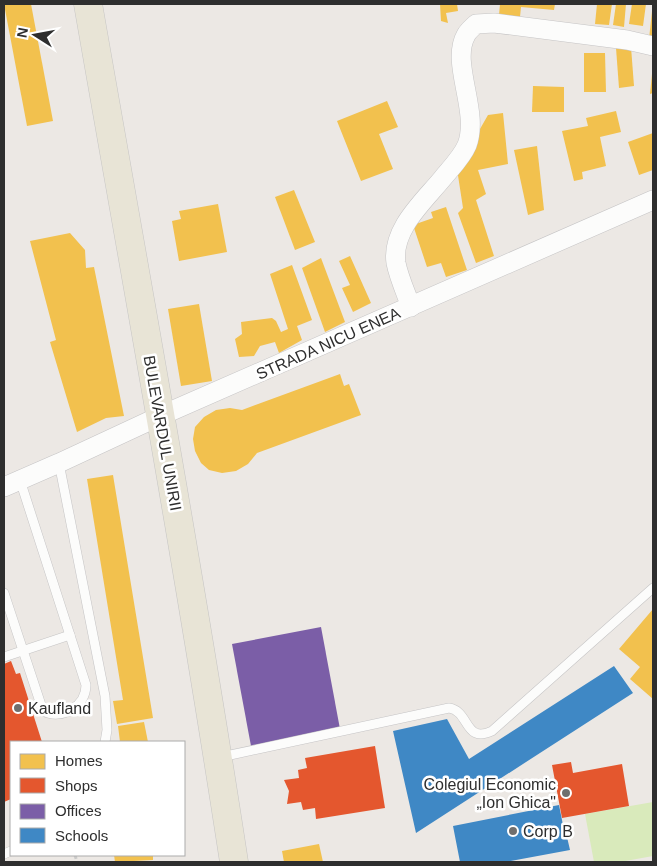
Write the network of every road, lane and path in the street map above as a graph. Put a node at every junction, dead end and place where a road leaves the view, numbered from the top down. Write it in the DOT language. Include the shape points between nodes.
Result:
graph roads {
  1 [pos="88,4"];
  2 [pos="653,46"];
  3 [pos="653,200"];
  4 [pos="411,307"];
  5 [pos="160,416"];
  6 [pos="59,463"];
  7 [pos="12,484"];
  8 [pos="653,588"];
  9 [pos="4,593"];
  10 [pos="70,635"];
  11 [pos="24,651"];
  12 [pos="4,657"];
  13 [pos="106,741"];
  14 [pos="218,757"];
  15 [pos="234,862"];
  1 -- 5 [label="main road, BULEVARDUL UNIRII"];
  2 -- 4 [label="street" via="494,23 476,24 466,35 461,50 469,101 468,144 412,215 396,245 396,264"];
  3 -- 4 [label="street, STRADA NICU ENEA"];
  4 -- 5 [label="street, STRADA NICU ENEA"];
  5 -- 6 [label="street, STRADA NICU ENEA"];
  5 -- 14 [label="main road, BULEVARDUL UNIRII"];
  6 -- 7 [label="street, STRADA NICU ENEA"];
  6 -- 13 [label="lane" via="105,696"];
  7 -- 10 [label="lane"];
  8 -- 14 [label="lane" via="486,734 471,730 459,712 449,708"];
  9 -- 11 [label="lane"];
  10 -- 11 [label="lane"];
  10 -- 11 [label="lane" via="86,685 86,695 76,708 65,712 49,714 43,711"];
  11 -- 12 [label="lane"];
  14 -- 15 [label="main road, BULEVARDUL UNIRII"];
}
